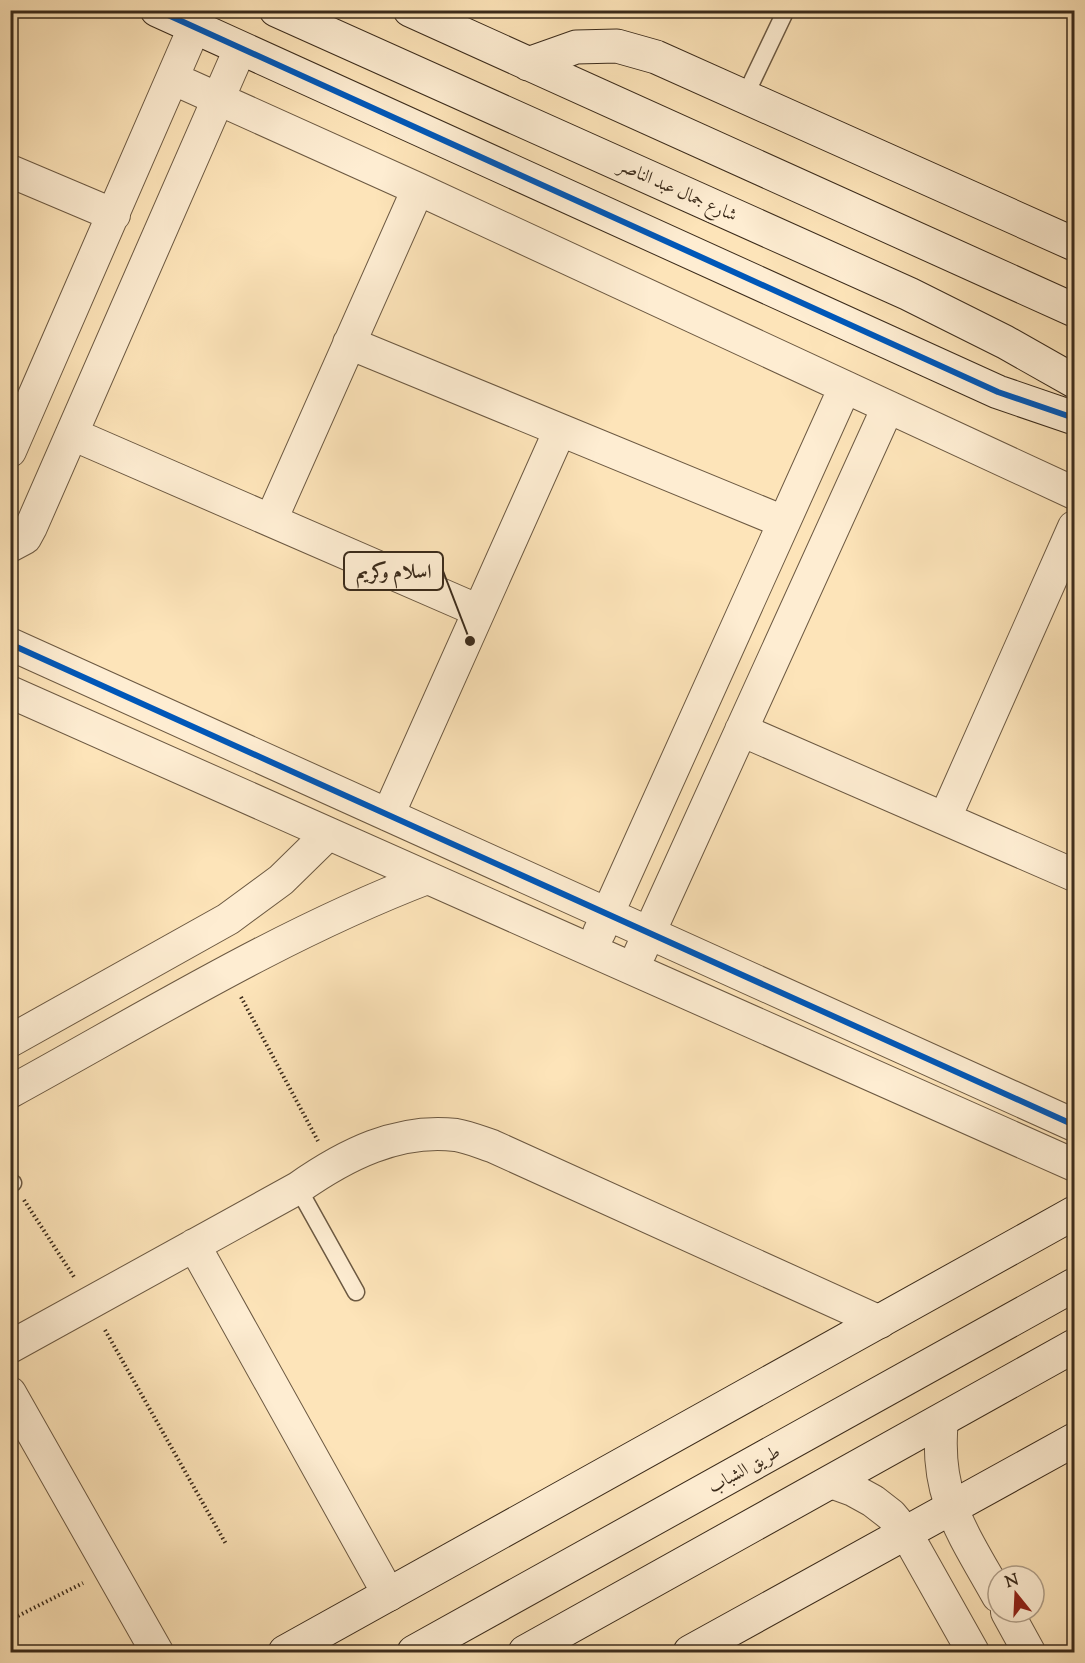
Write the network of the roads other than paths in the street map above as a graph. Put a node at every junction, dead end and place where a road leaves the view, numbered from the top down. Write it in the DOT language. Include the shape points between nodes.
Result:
graph roads {
  1 [pos="157,10"];
  2 [pos="276,10"];
  3 [pos="410,10"];
  4 [pos="786,10"];
  5 [pos="450,21"];
  6 [pos="194,28"];
  7 [pos="240,49"];
  8 [pos="528,64"];
  9 [pos="174,79"];
  10 [pos="745,96"];
  11 [pos="219,100"];
  12 [pos="10,171"];
  13 [pos="418,189"];
  14 [pos="114,215"];
  15 [pos="1074,243"];
  16 [pos="1074,310"];
  17 [pos="349,343"];
  18 [pos="1074,381"];
  19 [pos="845,387"];
  20 [pos="888,407"];
  21 [pos="1074,418"];
  22 [pos="560,430"];
  23 [pos="72,434"];
  24 [pos="10,451"];
  25 [pos="1074,493"];
  26 [pos="270,520"];
  27 [pos="784,522"];
  28 [pos="1074,527"];
  29 [pos="10,546"];
  30 [pos="479,611"];
  31 [pos="10,644"];
  32 [pos="10,692"];
  33 [pos="741,730"];
  34 [pos="388,815"];
  35 [pos="945,818"];
  36 [pos="328,834"];
  37 [pos="1074,875"];
  38 [pos="427,878"];
  39 [pos="607,915"];
  40 [pos="649,933"];
  41 [pos="590,951"];
  42 [pos="633,970"];
  43 [pos="10,1041"];
  44 [pos="10,1092"];
  45 [pos="1074,1125"];
  46 [pos="1074,1165"];
  47 [pos="298,1188"];
  48 [pos="1074,1213"];
  49 [pos="194,1245"];
  50 [pos="1074,1285"];
  51 [pos="356,1292"];
  52 [pos="880,1322"];
  53 [pos="1074,1346"];
  54 [pos="10,1347"];
  55 [pos="10,1393"];
  56 [pos="942,1420"];
  57 [pos="1074,1440"];
  58 [pos="831,1482"];
  59 [pos="950,1509"];
  60 [pos="906,1533"];
  61 [pos="986,1574"];
  62 [pos="389,1595"];
  63 [pos="1013,1624"];
  64 [pos="708,1648"];
  65 [pos="157,1653"];
  66 [pos="285,1653"];
  67 [pos="414,1653"];
  68 [pos="525,1653"];
  69 [pos="973,1653"];
  70 [pos="1029,1653"];
  1 -- 6 [label="main road"];
  2 -- 18 [label="main road, شارع جمال عبد الناصر" via="909,294"];
  3 -- 5 [label="main road"];
  4 -- 10 [label="lane"];
  5 -- 8 [label="main road"];
  6 -- 7 [label="main road"];
  6 -- 9 [label="street"];
  7 -- 11 [label="street"];
  7 -- 21 [label="main road" via="998,392"];
  8 -- 10 [label="main road" via="576,47 617,46 657,57"];
  8 -- 16 [label="main road"];
  9 -- 11 [label="street"];
  9 -- 14 [label="street"];
  10 -- 15 [label="main road"];
  11 -- 13 [label="street"];
  11 -- 23 [label="street"];
  12 -- 14 [label="street"];
  13 -- 17 [label="street"];
  13 -- 19 [label="street"];
  14 -- 24 [label="street"];
  17 -- 22 [label="street"];
  17 -- 26 [label="street"];
  19 -- 20 [label="street"];
  19 -- 27 [label="street"];
  20 -- 25 [label="street"];
  20 -- 33 [label="street"];
  22 -- 27 [label="street"];
  22 -- 30 [label="street"];
  23 -- 26 [label="street"];
  23 -- 29 [label="street" via="26,538"];
  26 -- 30 [label="street"];
  27 -- 39 [label="street"];
  28 -- 35 [label="street"];
  30 -- 34 [label="street"];
  31 -- 34 [label="street"];
  32 -- 36 [label="street"];
  33 -- 35 [label="street"];
  33 -- 40 [label="street"];
  34 -- 39 [label="street"];
  35 -- 37 [label="street"];
  36 -- 38 [label="street"];
  36 -- 43 [label="street" via="281,880 228,919"];
  38 -- 41 [label="street"];
  38 -- 44 [label="street" via="320,923"];
  39 -- 40 [label="street"];
  39 -- 41 [label="street"];
  40 -- 42 [label="street"];
  40 -- 45 [label="street"];
  41 -- 42 [label="street"];
  42 -- 46 [label="street"];
  47 -- 49 [label="street"];
  47 -- 51 [label="lane"];
  47 -- 52 [label="street" via="331,1165 390,1140 424,1133 459,1136 492,1146"];
  48 -- 52 [label="main road"];
  49 -- 54 [label="street"];
  49 -- 62 [label="street"];
  50 -- 67 [label="main road, طريق الشباب"];
  52 -- 62 [label="main road"];
  53 -- 56 [label="main road"];
  55 -- 65 [label="street"];
  56 -- 58 [label="main road"];
  56 -- 59 [label="street" via="940,1465"];
  57 -- 59 [label="main road"];
  58 -- 60 [label="street" via="873,1501"];
  58 -- 68 [label="main road"];
  59 -- 60 [label="main road"];
  59 -- 61 [label="street"];
  60 -- 64 [label="main road"];
  60 -- 69 [label="street"];
  62 -- 66 [label="main road"];
  63 -- 70 [label="street"];
}
